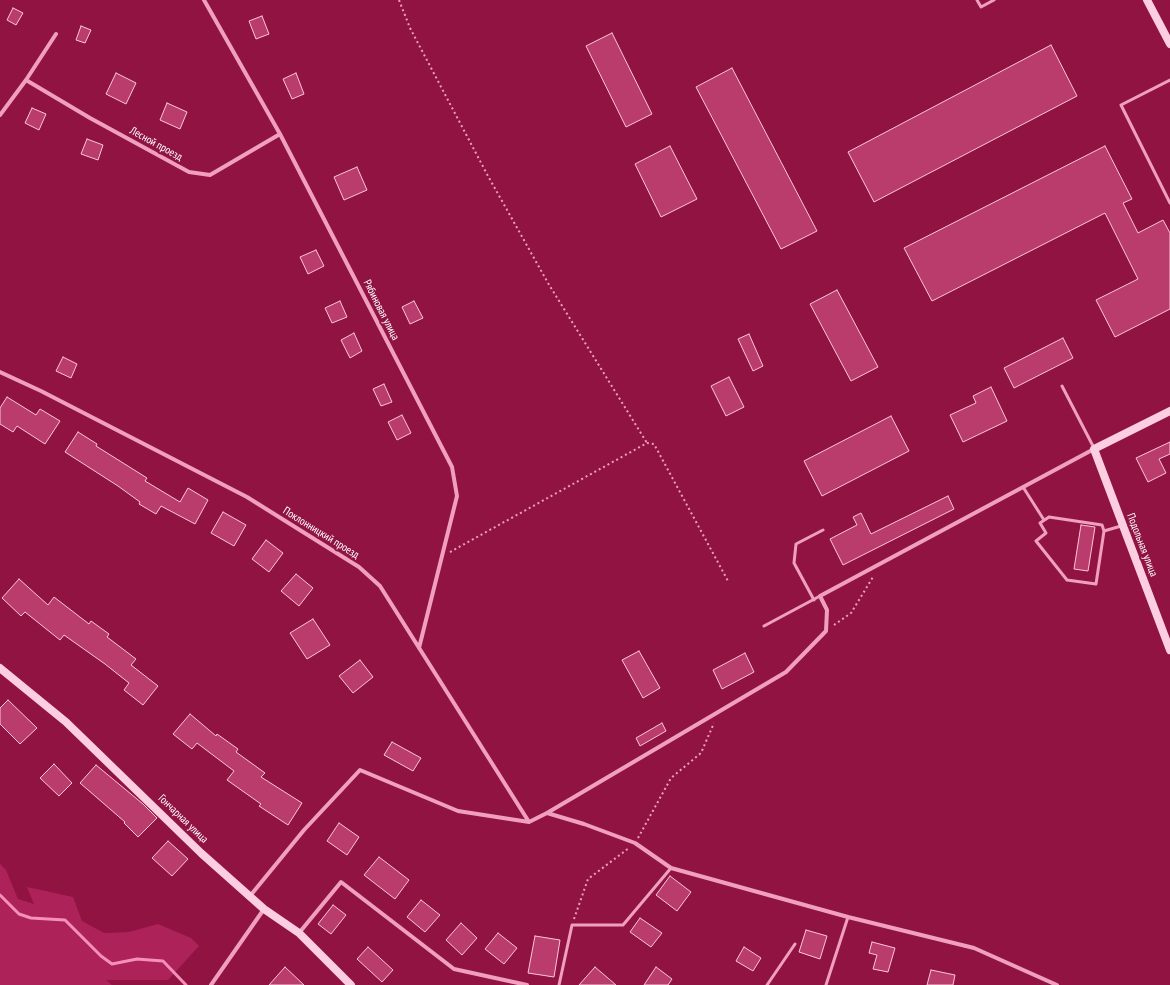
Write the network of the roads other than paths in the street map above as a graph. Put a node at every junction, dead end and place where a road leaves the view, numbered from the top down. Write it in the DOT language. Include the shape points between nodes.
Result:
graph roads {
  1 [pos="204,0"];
  2 [pos="977,0"];
  3 [pos="994,0"];
  4 [pos="1147,0"];
  5 [pos="56,34"];
  6 [pos="1170,44"];
  7 [pos="26,80"];
  8 [pos="1170,80"];
  9 [pos="0,115"];
  10 [pos="280,134"];
  11 [pos="1170,203"];
  12 [pos="0,372"];
  13 [pos="1062,386"];
  14 [pos="1170,411"];
  15 [pos="1094,449"];
  16 [pos="1023,487"];
  17 [pos="1044,520"];
  18 [pos="1123,525"];
  19 [pos="823,530"];
  20 [pos="1104,531"];
  21 [pos="820,596"];
  22 [pos="814,600"];
  23 [pos="764,626"];
  24 [pos="419,648"];
  25 [pos="1170,650"];
  26 [pos="0,668"];
  27 [pos="547,813"];
  28 [pos="529,822"];
  29 [pos="671,868"];
  30 [pos="250,896"];
  31 [pos="264,909"];
  32 [pos="848,917"];
  33 [pos="299,933"];
  34 [pos="796,944"];
  35 [pos="211,985"];
  36 [pos="351,985"];
  37 [pos="527,985"];
  38 [pos="559,985"];
  39 [pos="767,985"];
  40 [pos="826,985"];
  41 [pos="1057,985"];
  1 -- 10 [label="street, Рябиновая улица"];
  2 -- 3 [label="lane" via="981,7"];
  4 -- 6 [label="street"];
  5 -- 7 [label="street"];
  7 -- 9 [label="street"];
  7 -- 10 [label="street, Лесной проезд" via="189,172 210,175"];
  8 -- 11 [label="lane" via="1120,105"];
  10 -- 24 [label="street, Рябиновая улица" via="452,467 457,496"];
  12 -- 24 [label="street, Поклонницкий проезд" via="247,497 359,567 380,586"];
  13 -- 15 [label="lane"];
  14 -- 15 [label="street"];
  15 -- 16 [label="street"];
  15 -- 18 [label="street, Подольная улица"];
  16 -- 17 [label="lane"];
  16 -- 21 [label="street"];
  17 -- 20 [label="lane" via="1049,517 1102,525"];
  17 -- 20 [label="lane" via="1040,523 1046,533 1036,541 1067,580 1096,584"];
  18 -- 20 [label="lane"];
  18 -- 25 [label="street, Подольная улица"];
  19 -- 22 [label="lane" via="796,544 794,557 794,563"];
  21 -- 22 [label="lane"];
  21 -- 27 [label="street" via="827,610 826,631 786,672"];
  22 -- 23 [label="lane"];
  24 -- 28 [label="street, Поклонницкий проезд"];
  26 -- 30 [label="street, Гончарная улица" via="66,722 201,853"];
  27 -- 28 [label="street"];
  27 -- 29 [label="street" via="635,843"];
  28 -- 30 [label="street" via="458,811 360,770 304,830"];
  29 -- 32 [label="street"];
  29 -- 38 [label="lane" via="623,925 572,925"];
  30 -- 31 [label="street, Гончарная улица"];
  31 -- 33 [label="street, Гончарная улица"];
  31 -- 35 [label="street"];
  32 -- 40 [label="lane"];
  32 -- 41 [label="street" via="974,948"];
  33 -- 36 [label="street, Гончарная улица"];
  33 -- 37 [label="street" via="341,882 454,969"];
  34 -- 39 [label="lane"];
}
